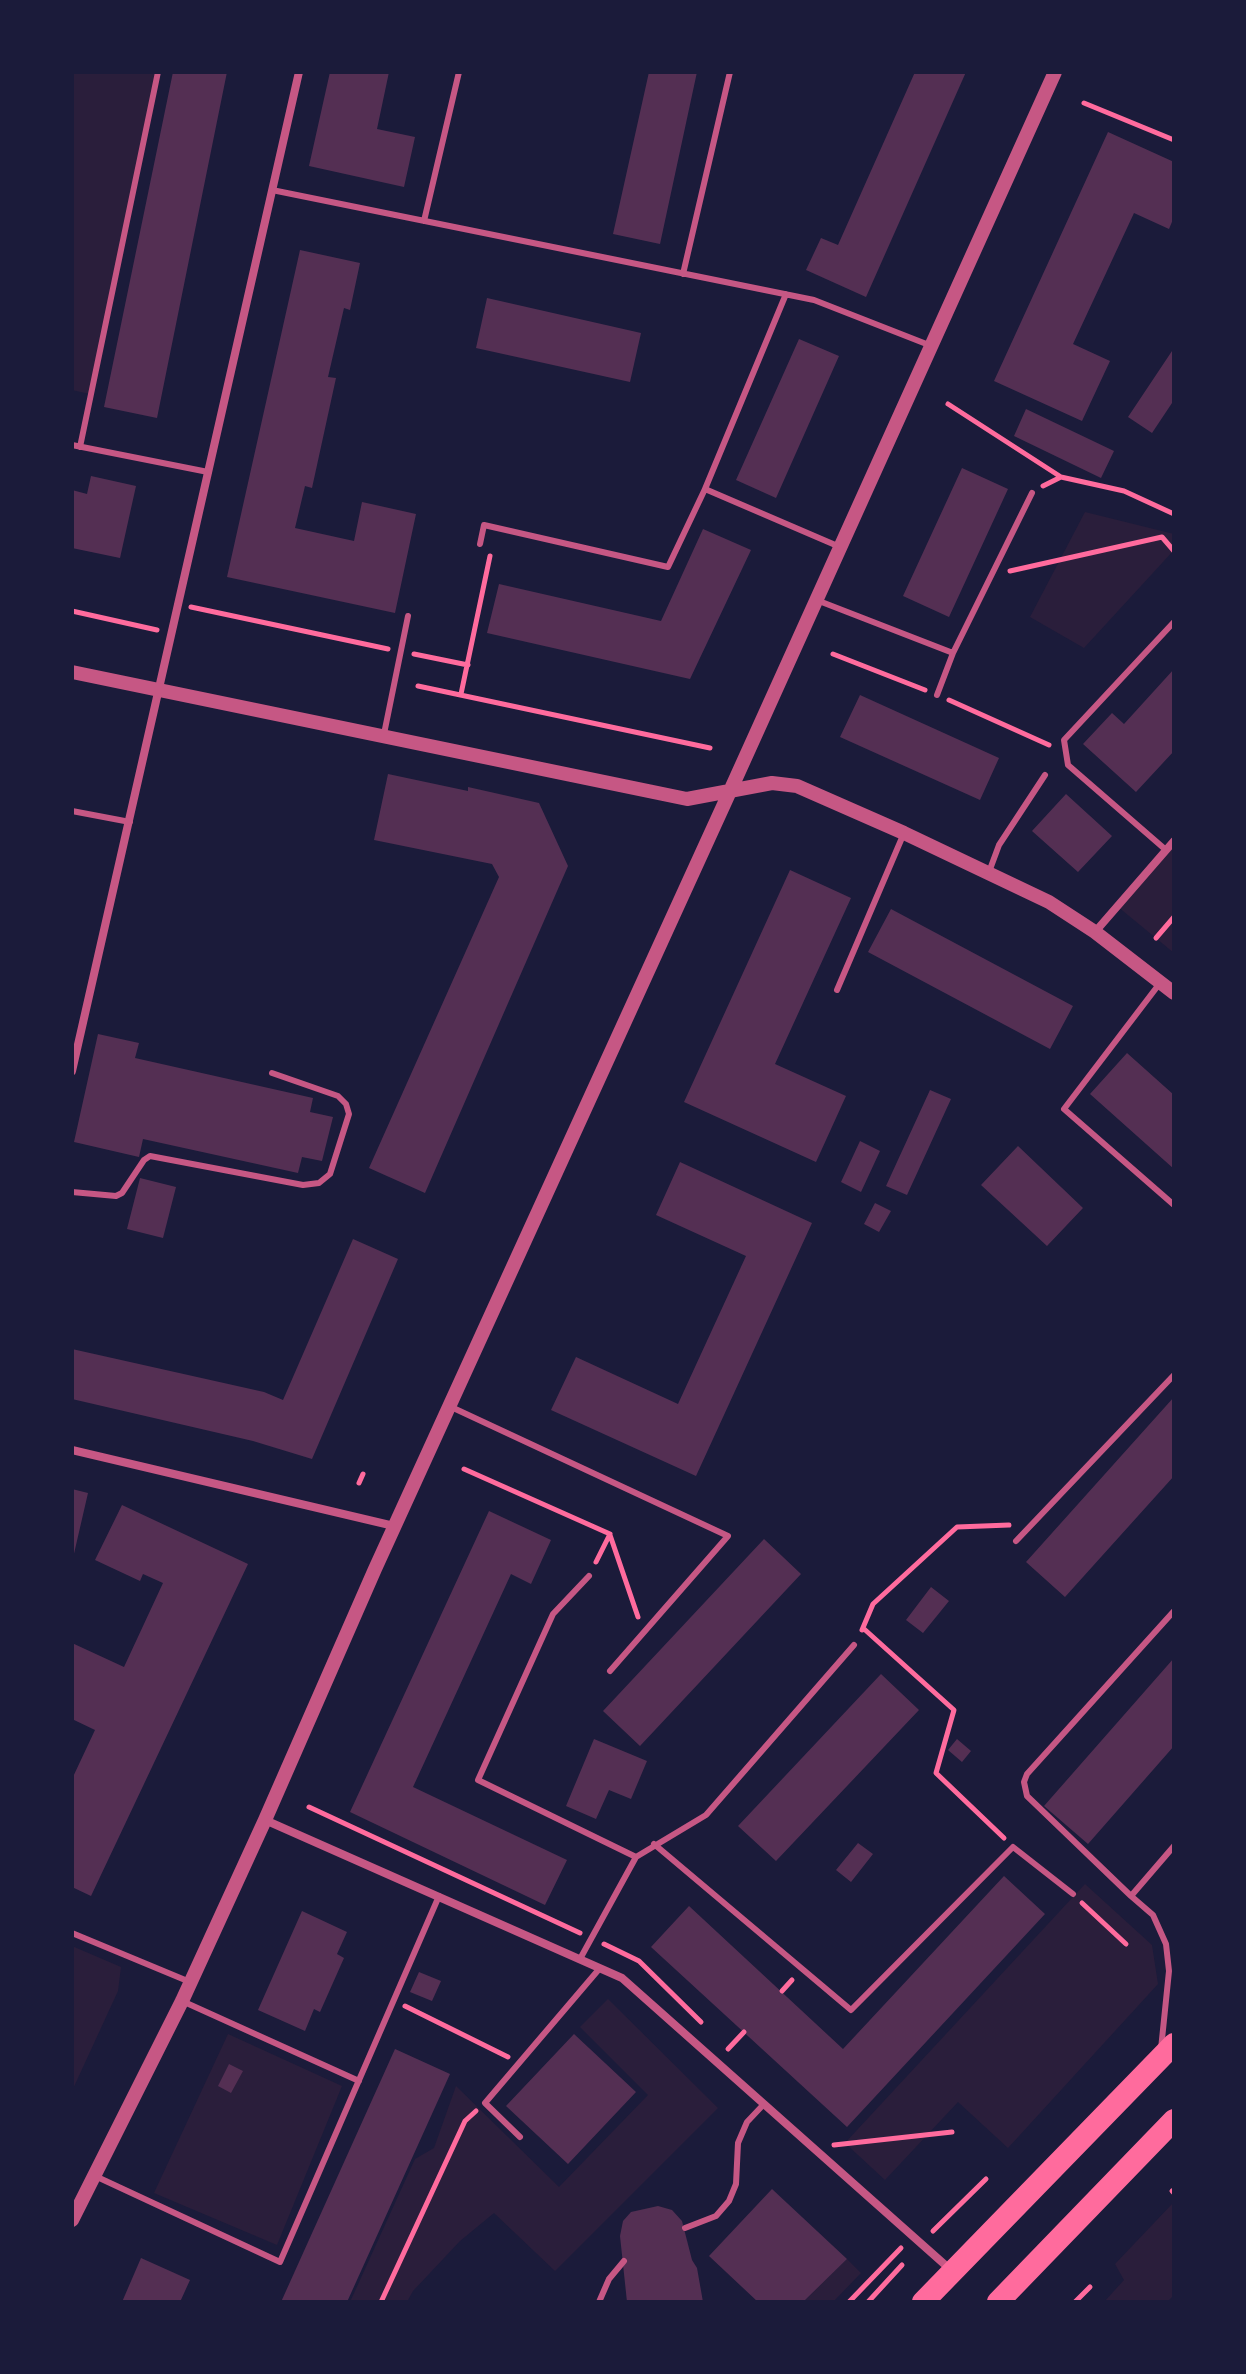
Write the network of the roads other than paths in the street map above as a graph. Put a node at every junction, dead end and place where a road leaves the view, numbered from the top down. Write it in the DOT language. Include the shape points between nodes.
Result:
graph roads {
  1 [pos="158,72"];
  2 [pos="299,72"];
  3 [pos="459,72"];
  4 [pos="730,72"];
  5 [pos="1055,72"];
  6 [pos="272,190"];
  7 [pos="424,221"];
  8 [pos="683,274"];
  9 [pos="786,294"];
  10 [pos="930,345"];
  11 [pos="72,445"];
  12 [pos="80,447"];
  13 [pos="208,472"];
  14 [pos="705,489"];
  15 [pos="1032,493"];
  16 [pos="480,544"];
  17 [pos="840,547"];
  18 [pos="816,600"];
  19 [pos="408,616"];
  20 [pos="1174,622"];
  21 [pos="953,653"];
  22 [pos="72,672"];
  23 [pos="158,689"];
  24 [pos="937,695"];
  25 [pos="384,736"];
  26 [pos="1045,775"];
  27 [pos="731,789"];
  28 [pos="72,811"];
  29 [pos="130,822"];
  30 [pos="904,833"];
  31 [pos="1174,841"];
  32 [pos="1166,850"];
  33 [pos="989,872"];
  34 [pos="1095,932"];
  35 [pos="1169,986"];
  36 [pos="837,990"];
  37 [pos="72,1071"];
  38 [pos="272,1073"];
  39 [pos="72,1192"];
  40 [pos="1174,1205"];
  41 [pos="1174,1375"];
  42 [pos="449,1406"];
  43 [pos="72,1450"];
  44 [pos="394,1526"];
  45 [pos="1016,1541"];
  46 [pos="589,1576"];
  47 [pos="1174,1611"];
  48 [pos="854,1645"];
  49 [pos="610,1671"];
  50 [pos="265,1820"];
  51 [pos="654,1844"];
  52 [pos="1174,1846"];
  53 [pos="636,1857"];
  54 [pos="1073,1894"];
  55 [pos="439,1896"];
  56 [pos="1131,1896"];
  57 [pos="72,1933"];
  58 [pos="580,1959"];
  59 [pos="600,1968"];
  60 [pos="190,1982"];
  61 [pos="182,2001"];
  62 [pos="1167,2052"];
  63 [pos="359,2081"];
  64 [pos="764,2104"];
  65 [pos="1174,2120"];
  66 [pos="520,2137"];
  67 [pos="95,2176"];
  68 [pos="72,2220"];
  69 [pos="685,2228"];
  70 [pos="624,2261"];
  71 [pos="953,2272"];
  72 [pos="599,2302"];
  73 [pos="923,2302"];
  74 [pos="998,2302"];
  1 -- 12 [label="lane"];
  2 -- 6 [label="street"];
  3 -- 7 [label="lane"];
  4 -- 8 [label="lane"];
  5 -- 10 [label="street"];
  6 -- 7 [label="lane"];
  6 -- 13 [label="street"];
  7 -- 8 [label="lane"];
  8 -- 9 [label="lane"];
  9 -- 10 [label="lane"];
  9 -- 14 [label="lane"];
  10 -- 17 [label="street"];
  11 -- 12 [label="lane"];
  12 -- 13 [label="lane"];
  13 -- 23 [label="street"];
  14 -- 16 [label="lane" via="668,567 484,525"];
  14 -- 17 [label="lane"];
  15 -- 21 [label="lane"];
  17 -- 18 [label="street"];
  18 -- 21 [label="lane"];
  18 -- 27 [label="street"];
  19 -- 25 [label="lane"];
  20 -- 32 [label="lane" via="1064,740 1068,765"];
  21 -- 24 [label="lane"];
  22 -- 23 [label="street"];
  23 -- 25 [label="street"];
  23 -- 29 [label="street"];
  25 -- 27 [label="street" via="687,799"];
  26 -- 33 [label="lane" via="999,845"];
  27 -- 30 [label="street" via="772,783 797,786"];
  27 -- 42 [label="street"];
  28 -- 29 [label="lane"];
  29 -- 37 [label="street"];
  30 -- 33 [label="street"];
  30 -- 36 [label="lane"];
  31 -- 32 [label="street"];
  32 -- 34 [label="street"];
  33 -- 34 [label="street"];
  34 -- 35 [label="street"];
  35 -- 40 [label="lane" via="1064,1109"];
  38 -- 39 [label="lane" via="338,1096 346,1104 349,1114 330,1174 319,1183 303,1185 150,1156 116,1196"];
  41 -- 45 [label="lane"];
  42 -- 44 [label="street"];
  42 -- 49 [label="lane" via="728,1536"];
  43 -- 44 [label="street"];
  44 -- 50 [label="street"];
  46 -- 53 [label="lane" via="553,1614 478,1780"];
  47 -- 56 [label="lane" via="1024,1782 1027,1796"];
  48 -- 51 [label="lane" via="706,1815"];
  50 -- 55 [label="street"];
  50 -- 60 [label="street"];
  51 -- 53 [label="lane"];
  51 -- 54 [label="lane" via="851,2010 1013,1847"];
  52 -- 56 [label="lane"];
  53 -- 58 [label="lane"];
  55 -- 58 [label="street"];
  55 -- 63 [label="lane"];
  56 -- 62 [label="lane" via="1153,1915 1166,1944"];
  57 -- 60 [label="lane"];
  58 -- 59 [label="street"];
  59 -- 64 [label="street" via="622,1978"];
  59 -- 66 [label="lane" via="485,2103"];
  60 -- 61 [label="street"];
  61 -- 63 [label="lane"];
  61 -- 67 [label="street"];
  62 -- 71 [label="highway"];
  63 -- 67 [label="lane" via="280,2262"];
  64 -- 69 [label="lane" via="747,2122 738,2143 736,2184 729,2201 716,2216"];
  64 -- 71 [label="street"];
  65 -- 74 [label="highway"];
  67 -- 68 [label="street"];
  70 -- 72 [label="lane"];
  71 -- 73 [label="highway"];
}
